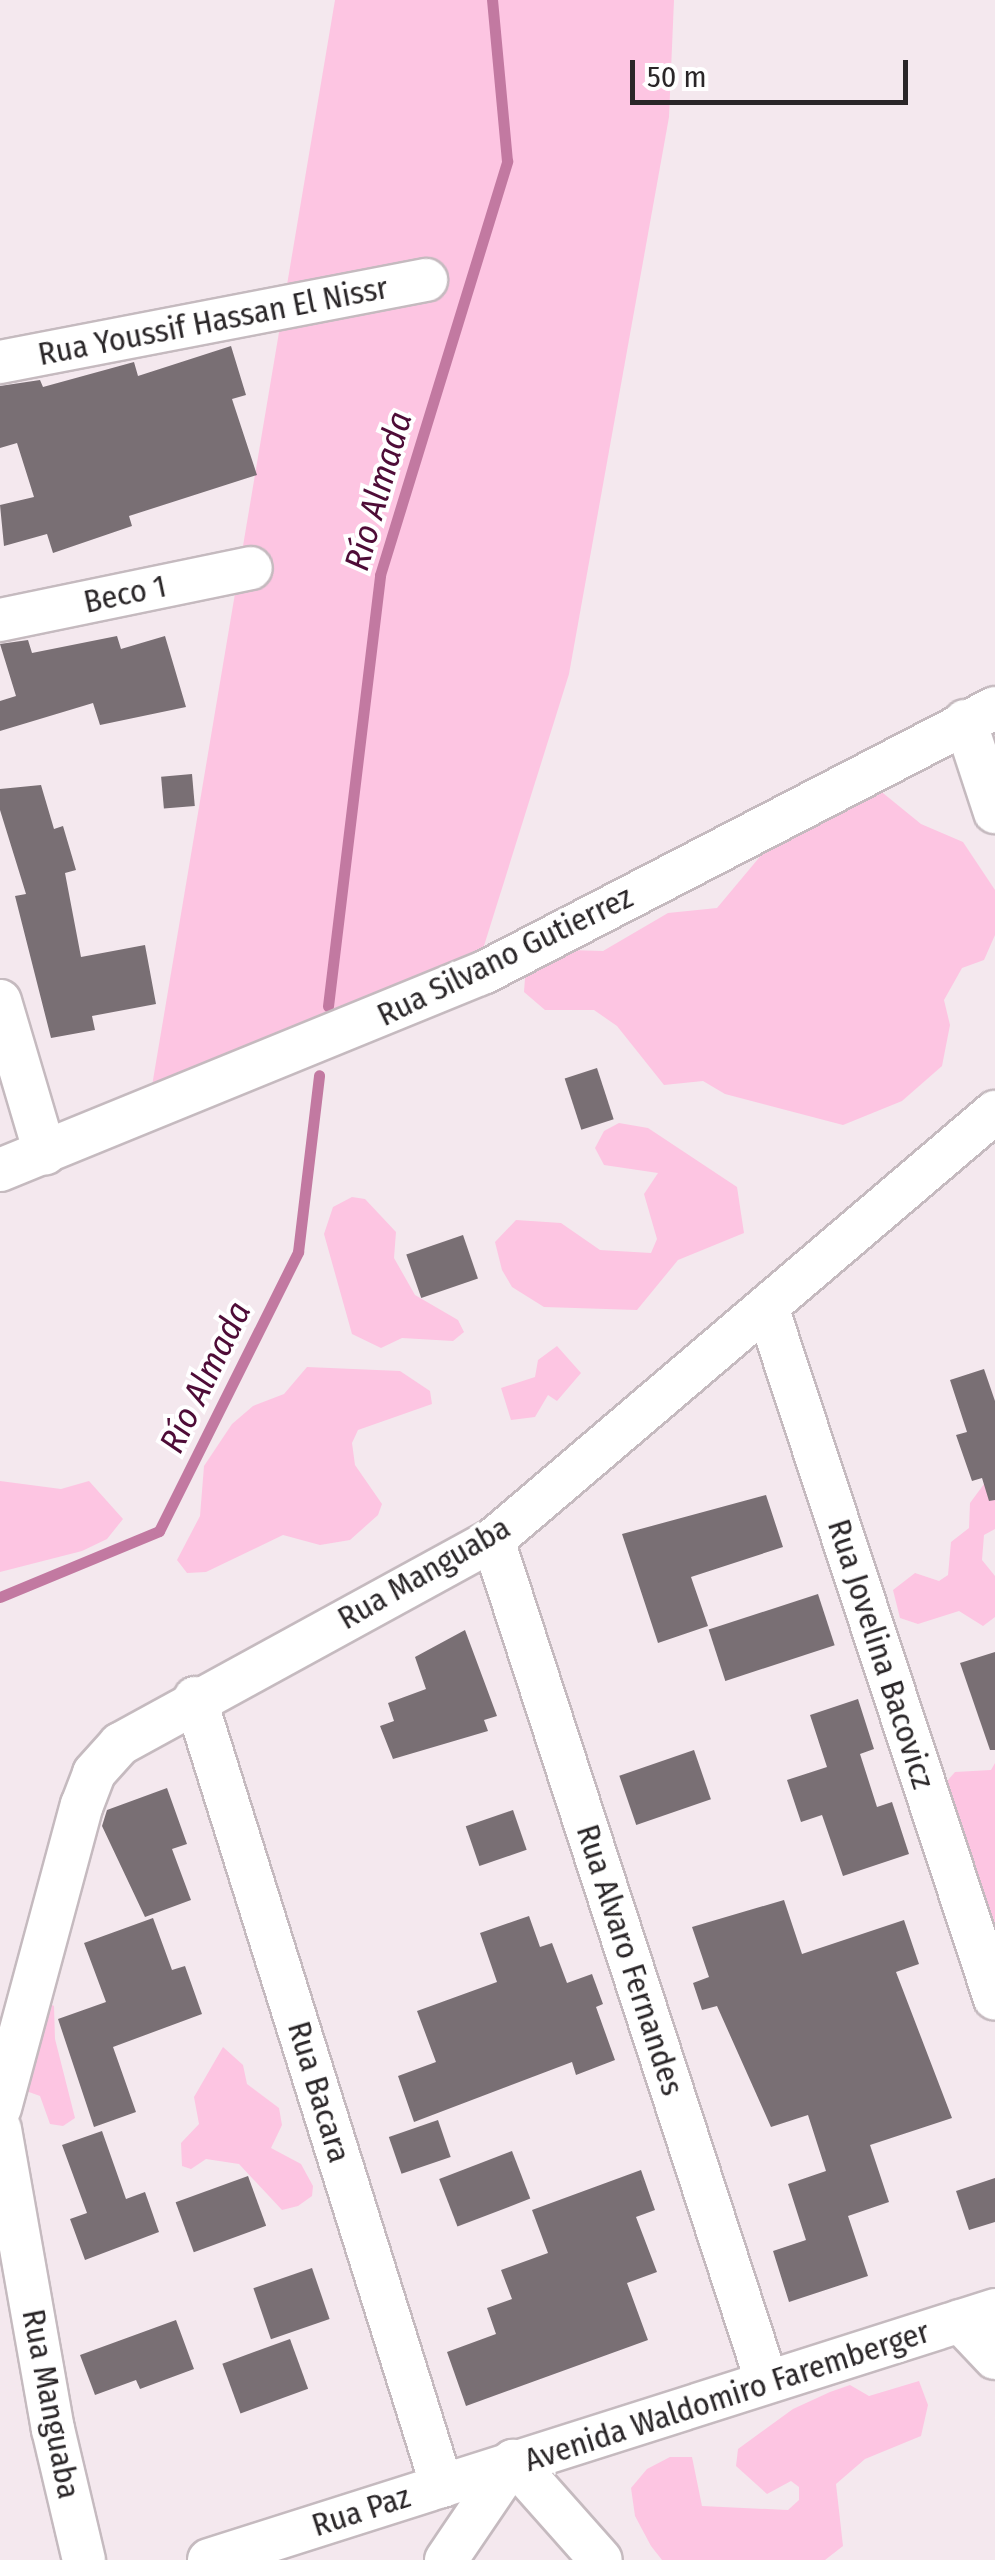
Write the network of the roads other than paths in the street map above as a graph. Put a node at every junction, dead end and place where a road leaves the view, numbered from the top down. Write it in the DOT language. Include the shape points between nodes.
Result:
graph roads {
  1 [pos="426,280"];
  2 [pos="0,362"];
  3 [pos="251,568"];
  4 [pos="0,620"];
  5 [pos="980,714"];
  6 [pos="995,812"];
  7 [pos="0,1001"];
  8 [pos="995,1112"];
  9 [pos="45,1153"];
  10 [pos="0,1170"];
  11 [pos="768,1310"];
  12 [pos="493,1540"];
  13 [pos="196,1698"];
  14 [pos="995,1999"];
  15 [pos="0,2108"];
  16 [pos="0,2128"];
  17 [pos="978,2316"];
  18 [pos="995,2358"];
  19 [pos="766,2380"];
  20 [pos="513,2462"];
  21 [pos="442,2486"];
  22 [pos="84,2560"];
  23 [pos="209,2560"];
  24 [pos="446,2560"];
  25 [pos="602,2560"];
  1 -- 2 [label="street, Rua Youssif Hassan El Nissr"];
  3 -- 4 [label="street, Beco 1"];
  5 -- 6 [label="street"];
  5 -- 9 [label="street, Rua Silvano Gutierrez" via="485,972"];
  7 -- 9 [label="street"];
  8 -- 11 [label="street, Rua Manguaba"];
  9 -- 10 [label="street, Rua Silvano Gutierrez"];
  11 -- 12 [label="street, Rua Manguaba"];
  11 -- 14 [label="street, Rua Jovelina Bacovicz"];
  12 -- 13 [label="street, Rua Manguaba"];
  12 -- 19 [label="street, Rua Alvaro Fernandes"];
  13 -- 15 [label="street, Rua Manguaba" via="120,1744 94,1773"];
  13 -- 21 [label="street, Rua Bacara"];
  16 -- 22 [label="street, Rua Manguaba" via="53,2429"];
  17 -- 18 [label="street"];
  17 -- 19 [label="street, Avenida Waldomiro Faremberger"];
  19 -- 20 [label="street, Avenida Waldomiro Faremberger"];
  20 -- 21 [label="street, Rua Paz"];
  20 -- 24 [label="street, Avenida Waldomiro Faremberger"];
  20 -- 25 [label="street"];
  21 -- 23 [label="street, Rua Paz"];
}
